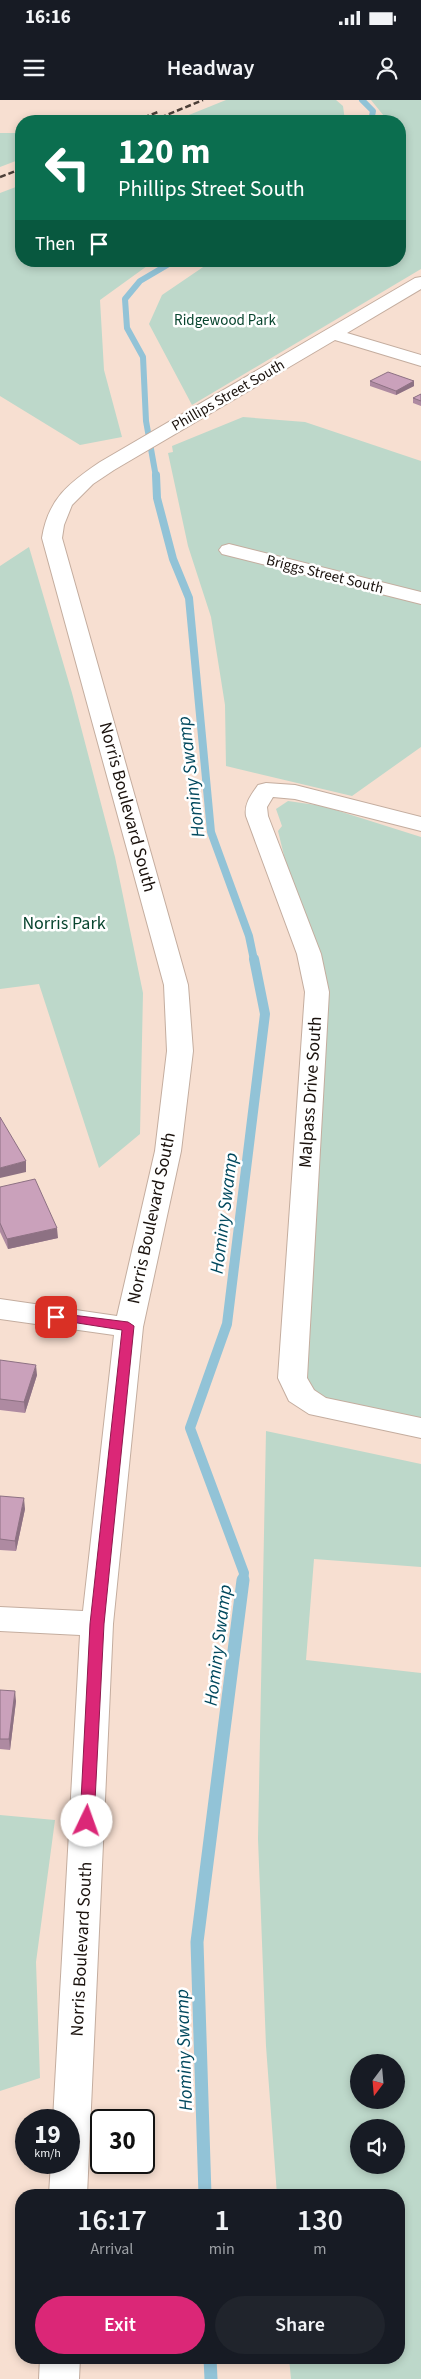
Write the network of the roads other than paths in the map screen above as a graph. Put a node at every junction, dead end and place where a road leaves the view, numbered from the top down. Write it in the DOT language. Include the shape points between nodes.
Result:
graph roads {
  1 [pos="421,282"];
  2 [pos="334,334"];
  3 [pos="421,361"];
  4 [pos="53,526"];
  5 [pos="229,550"];
  6 [pos="421,598"];
  7 [pos="421,824"];
  8 [pos="0,1309"];
  9 [pos="128,1326"];
  10 [pos="421,1428"];
  11 [pos="0,1619"];
  12 [pos="97,1624"];
  13 [pos="68,2189"];
  14 [pos="60,2364"];
  15 [pos="59,2379"];
  1 -- 2 [label="street, Phillips Street South"];
  2 -- 3 [label="street"];
  2 -- 4 [label="street, Phillips Street South" via="107,466 78,486 62,504"];
  4 -- 9 [label="street, Norris Boulevard South" via="52,538 176,985 180,1051 168,1151"];
  5 -- 6 [label="street, Briggs Street South"];
  7 -- 10 [label="street, Malpass Drive South" via="295,792 266,790 256,807 309,954 317,992 292,1385 306,1402 318,1407"];
  8 -- 9 [label="street"];
  9 -- 12 [label="street, Norris Boulevard South"];
  11 -- 12 [label="street"];
  12 -- 13 [label="street, Norris Boulevard South"];
  14 -- 15 [label="street"];
}
